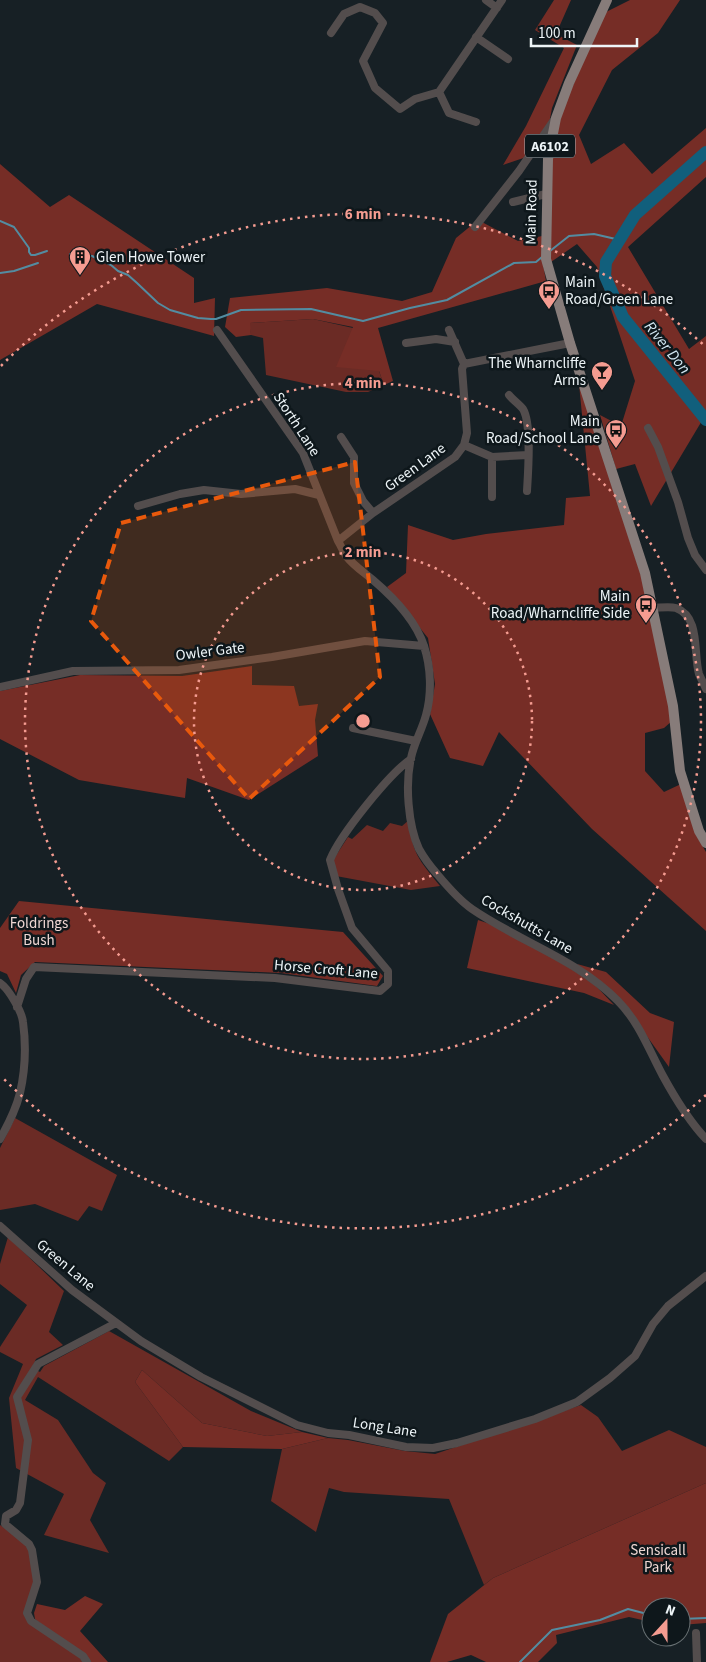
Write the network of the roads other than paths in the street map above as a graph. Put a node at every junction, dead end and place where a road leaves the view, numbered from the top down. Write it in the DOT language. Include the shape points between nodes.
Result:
graph roads {
  1 [pos="486,0"];
  2 [pos="502,0"];
  3 [pos="607,0"];
  4 [pos="497,8"];
  5 [pos="331,32"];
  6 [pos="476,38"];
  7 [pos="508,59"];
  8 [pos="439,92"];
  9 [pos="556,118"];
  10 [pos="476,122"];
  11 [pos="546,194"];
  12 [pos="513,202"];
  13 [pos="475,227"];
  14 [pos="217,330"];
  15 [pos="449,330"];
  16 [pos="455,342"];
  17 [pos="406,343"];
  18 [pos="570,343"];
  19 [pos="464,364"];
  20 [pos="509,395"];
  21 [pos="648,428"];
  22 [pos="341,437"];
  23 [pos="464,445"];
  24 [pos="528,455"];
  25 [pos="492,457"];
  26 [pos="527,491"];
  27 [pos="319,495"];
  28 [pos="492,497"];
  29 [pos="138,506"];
  30 [pos="373,513"];
  31 [pos="338,541"];
  32 [pos="706,570"];
  33 [pos="652,608"];
  34 [pos="424,646"];
  35 [pos="0,687"];
  36 [pos="706,689"];
  37 [pos="353,728"];
  38 [pos="416,741"];
  39 [pos="411,759"];
  40 [pos="706,843"];
  41 [pos="0,983"];
  42 [pos="17,1008"];
  43 [pos="0,1139"];
  44 [pos="706,1139"];
  45 [pos="0,1226"];
  46 [pos="706,1276"];
  47 [pos="116,1323"];
  48 [pos="696,1634"];
  49 [pos="87,1662"];
  50 [pos="697,1662"];
  1 -- 4 [label="street"];
  2 -- 4 [label="street"];
  3 -- 9 [label="main road, Main Road / A6102"];
  4 -- 6 [label="street"];
  5 -- 8 [label="street" via="344,14 360,7 376,13 383,23 363,61 376,88 400,109 415,99"];
  6 -- 7 [label="street"];
  6 -- 8 [label="street"];
  8 -- 10 [label="street" via="449,113"];
  9 -- 11 [label="main road, Main Road / A6102" via="548,159"];
  9 -- 13 [label="street"];
  11 -- 12 [label="street"];
  11 -- 18 [label="main road, Main Road / A6102" via="546,254"];
  14 -- 27 [label="street, Storth Lane" via="303,453"];
  15 -- 16 [label="street"];
  16 -- 17 [label="street" via="436,339"];
  16 -- 19 [label="street"];
  18 -- 19 [label="street"];
  18 -- 33 [label="main road, A6102" via="645,573"];
  19 -- 23 [label="street, Green Lane" via="467,433"];
  20 -- 24 [label="street" via="526,417"];
  21 -- 32 [label="street" via="678,502 694,555"];
  22 -- 30 [label="street" via="354,457 354,483"];
  23 -- 25 [label="street"];
  23 -- 30 [label="street, Green Lane" via="455,457"];
  24 -- 25 [label="street"];
  24 -- 26 [label="street"];
  25 -- 28 [label="street"];
  27 -- 29 [label="street" via="295,489 241,494 204,490"];
  27 -- 31 [label="street, Storth Lane"];
  30 -- 31 [label="street, Green Lane"];
  31 -- 34 [label="street" via="348,558 386,592 414,626"];
  33 -- 36 [label="street" via="674,607 685,613 691,622 699,674"];
  33 -- 40 [label="main road, A6102" via="673,706 680,771 699,831"];
  34 -- 35 [label="street, Owler Gate" via="365,641 179,670 73,671"];
  34 -- 38 [label="street, Cockshutts Lane" via="430,674 429,702"];
  37 -- 38 [label="street"];
  38 -- 39 [label="street, Cockshutts Lane"];
  39 -- 42 [label="street, Horse Croft Lane" via="400,766 367,806 330,860 352,928 388,971 388,984 380,990 275,978 34,967 26,979"];
  39 -- 44 [label="street, Cockshutts Lane" via="408,782 411,818 416,841 425,859 470,908 561,958 596,981 619,1002 645,1037 682,1107"];
  41 -- 42 [label="street" via="7,988"];
  42 -- 43 [label="street" via="23,1020 22,1078 20,1093"];
  45 -- 47 [label="street, Green Lane" via="72,1290"];
  46 -- 47 [label="street, Long Lane" via="668,1306 653,1324 635,1356 577,1402 535,1419 433,1448 406,1447 297,1425 201,1377"];
  47 -- 49 [label="street" via="38,1364 17,1397 28,1440 20,1503 6,1516 5,1524 32,1550 37,1582 28,1616"];
  48 -- 50 [label="street"];
}
